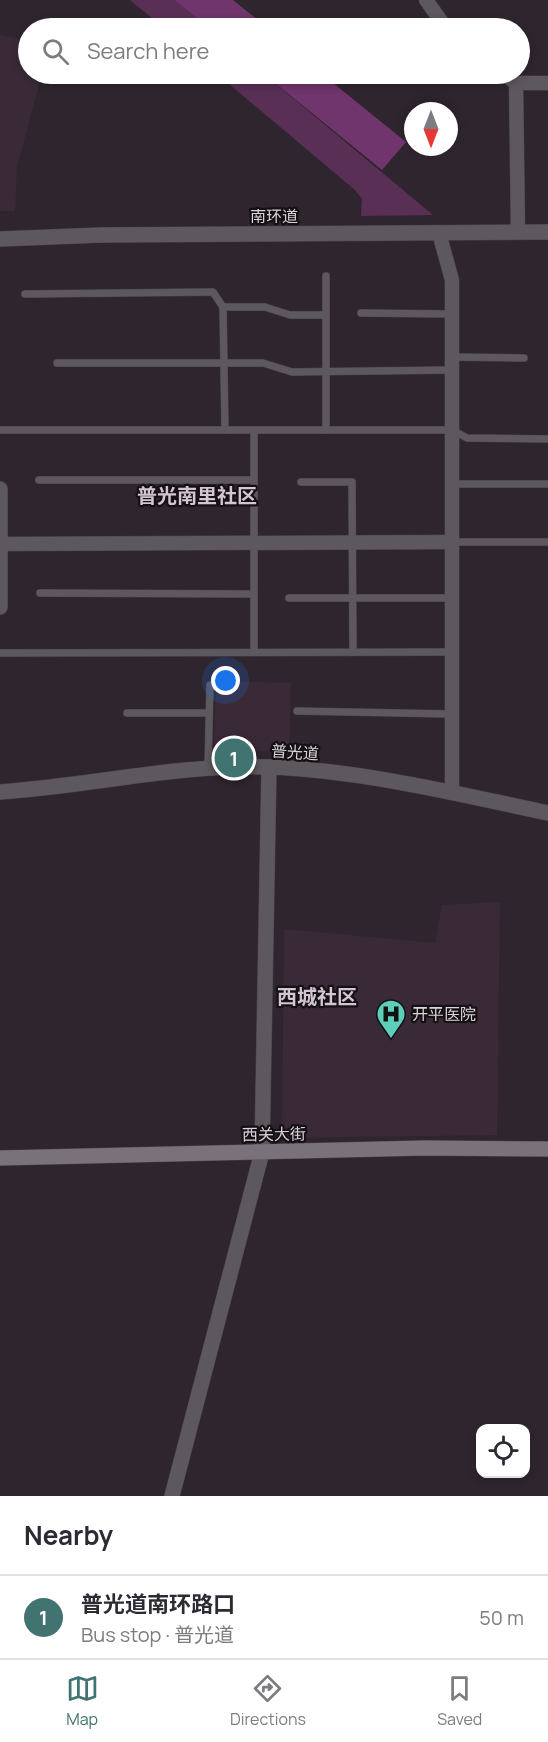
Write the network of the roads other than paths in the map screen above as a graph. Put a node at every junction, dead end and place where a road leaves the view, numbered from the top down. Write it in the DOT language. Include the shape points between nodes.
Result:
graph roads {
  1 [pos="426,0"];
  2 [pos="439,18"];
  3 [pos="530,83"];
  4 [pos="548,83"];
  5 [pos="516,84"];
  6 [pos="518,232"];
  7 [pos="548,232"];
  8 [pos="439,233"];
  9 [pos="0,240"];
  10 [pos="326,276"];
  11 [pos="25,294"];
  12 [pos="224,307"];
  13 [pos="361,313"];
  14 [pos="452,314"];
  15 [pos="326,315"];
  16 [pos="525,358"];
  17 [pos="224,362"];
  18 [pos="57,363"];
  19 [pos="452,363"];
  20 [pos="326,371"];
  21 [pos="0,430"];
  22 [pos="225,430"];
  23 [pos="254,430"];
  24 [pos="326,430"];
  25 [pos="452,430"];
  26 [pos="548,440"];
  27 [pos="39,480"];
  28 [pos="254,480"];
  29 [pos="301,482"];
  30 [pos="460,484"];
  31 [pos="548,484"];
  32 [pos="0,489"];
  33 [pos="1,518"];
  34 [pos="452,542"];
  35 [pos="548,542"];
  36 [pos="254,543"];
  37 [pos="353,543"];
  38 [pos="2,544"];
  39 [pos="1,577"];
  40 [pos="40,593"];
  41 [pos="254,594"];
  42 [pos="289,598"];
  43 [pos="353,598"];
  44 [pos="450,598"];
  45 [pos="0,607"];
  46 [pos="254,652"];
  47 [pos="353,652"];
  48 [pos="451,652"];
  49 [pos="0,653"];
  50 [pos="210,685"];
  51 [pos="297,711"];
  52 [pos="127,713"];
  53 [pos="209,713"];
  54 [pos="451,714"];
  55 [pos="269,767"];
  56 [pos="208,768"];
  57 [pos="0,792"];
  58 [pos="452,793"];
  59 [pos="548,813"];
  60 [pos="548,1149"];
  61 [pos="262,1152"];
  62 [pos="0,1158"];
  63 [pos="172,1496"];
  1 -- 2 [label="street"];
  3 -- 4 [label="street"];
  5 -- 6 [label="street"];
  6 -- 7 [label="street, 南环道"];
  6 -- 8 [label="street, 南环道"];
  8 -- 9 [label="street, 南环道" via="101,235"];
  8 -- 14 [label="street" via="452,280"];
  10 -- 15 [label="lane"];
  11 -- 12 [label="lane" via="213,292"];
  12 -- 15 [label="lane" via="265,307 290,315"];
  12 -- 17 [label="lane"];
  13 -- 14 [label="lane"];
  14 -- 19 [label="street"];
  15 -- 20 [label="lane"];
  16 -- 19 [label="lane"];
  17 -- 18 [label="lane"];
  17 -- 20 [label="lane" via="263,363 292,372"];
  17 -- 22 [label="lane"];
  19 -- 20 [label="lane"];
  19 -- 25 [label="street"];
  20 -- 24 [label="lane"];
  21 -- 22 [label="lane"];
  22 -- 23 [label="lane"];
  23 -- 24 [label="lane"];
  23 -- 28 [label="lane"];
  24 -- 25 [label="lane"];
  25 -- 26 [label="lane" via="467,438"];
  25 -- 34 [label="street"];
  27 -- 28 [label="lane"];
  28 -- 36 [label="lane"];
  29 -- 37 [label="lane" via="352,482"];
  30 -- 31 [label="lane"];
  32 -- 33 [label="street"];
  33 -- 38 [label="street"];
  34 -- 35 [label="lane"];
  34 -- 37 [label="street"];
  34 -- 44 [label="street"];
  36 -- 37 [label="street"];
  36 -- 38 [label="street"];
  36 -- 41 [label="lane"];
  37 -- 43 [label="lane"];
  38 -- 39 [label="street"];
  39 -- 45 [label="street"];
  40 -- 41 [label="lane"];
  41 -- 46 [label="lane"];
  42 -- 43 [label="lane"];
  43 -- 44 [label="lane"];
  43 -- 47 [label="lane"];
  44 -- 48 [label="street"];
  46 -- 47 [label="lane"];
  46 -- 49 [label="lane"];
  47 -- 48 [label="lane"];
  48 -- 54 [label="street"];
  50 -- 53 [label="lane"];
  51 -- 54 [label="lane"];
  52 -- 53 [label="lane"];
  53 -- 56 [label="lane"];
  54 -- 58 [label="street"];
  55 -- 56 [label="street, 普光道"];
  55 -- 58 [label="street, 普光道"];
  55 -- 61 [label="street"];
  56 -- 57 [label="street, 普光道"];
  58 -- 59 [label="street, 普光道"];
  60 -- 61 [label="main road, 西关大街"];
  61 -- 62 [label="main road, 西关大街"];
  61 -- 63 [label="street"];
}
